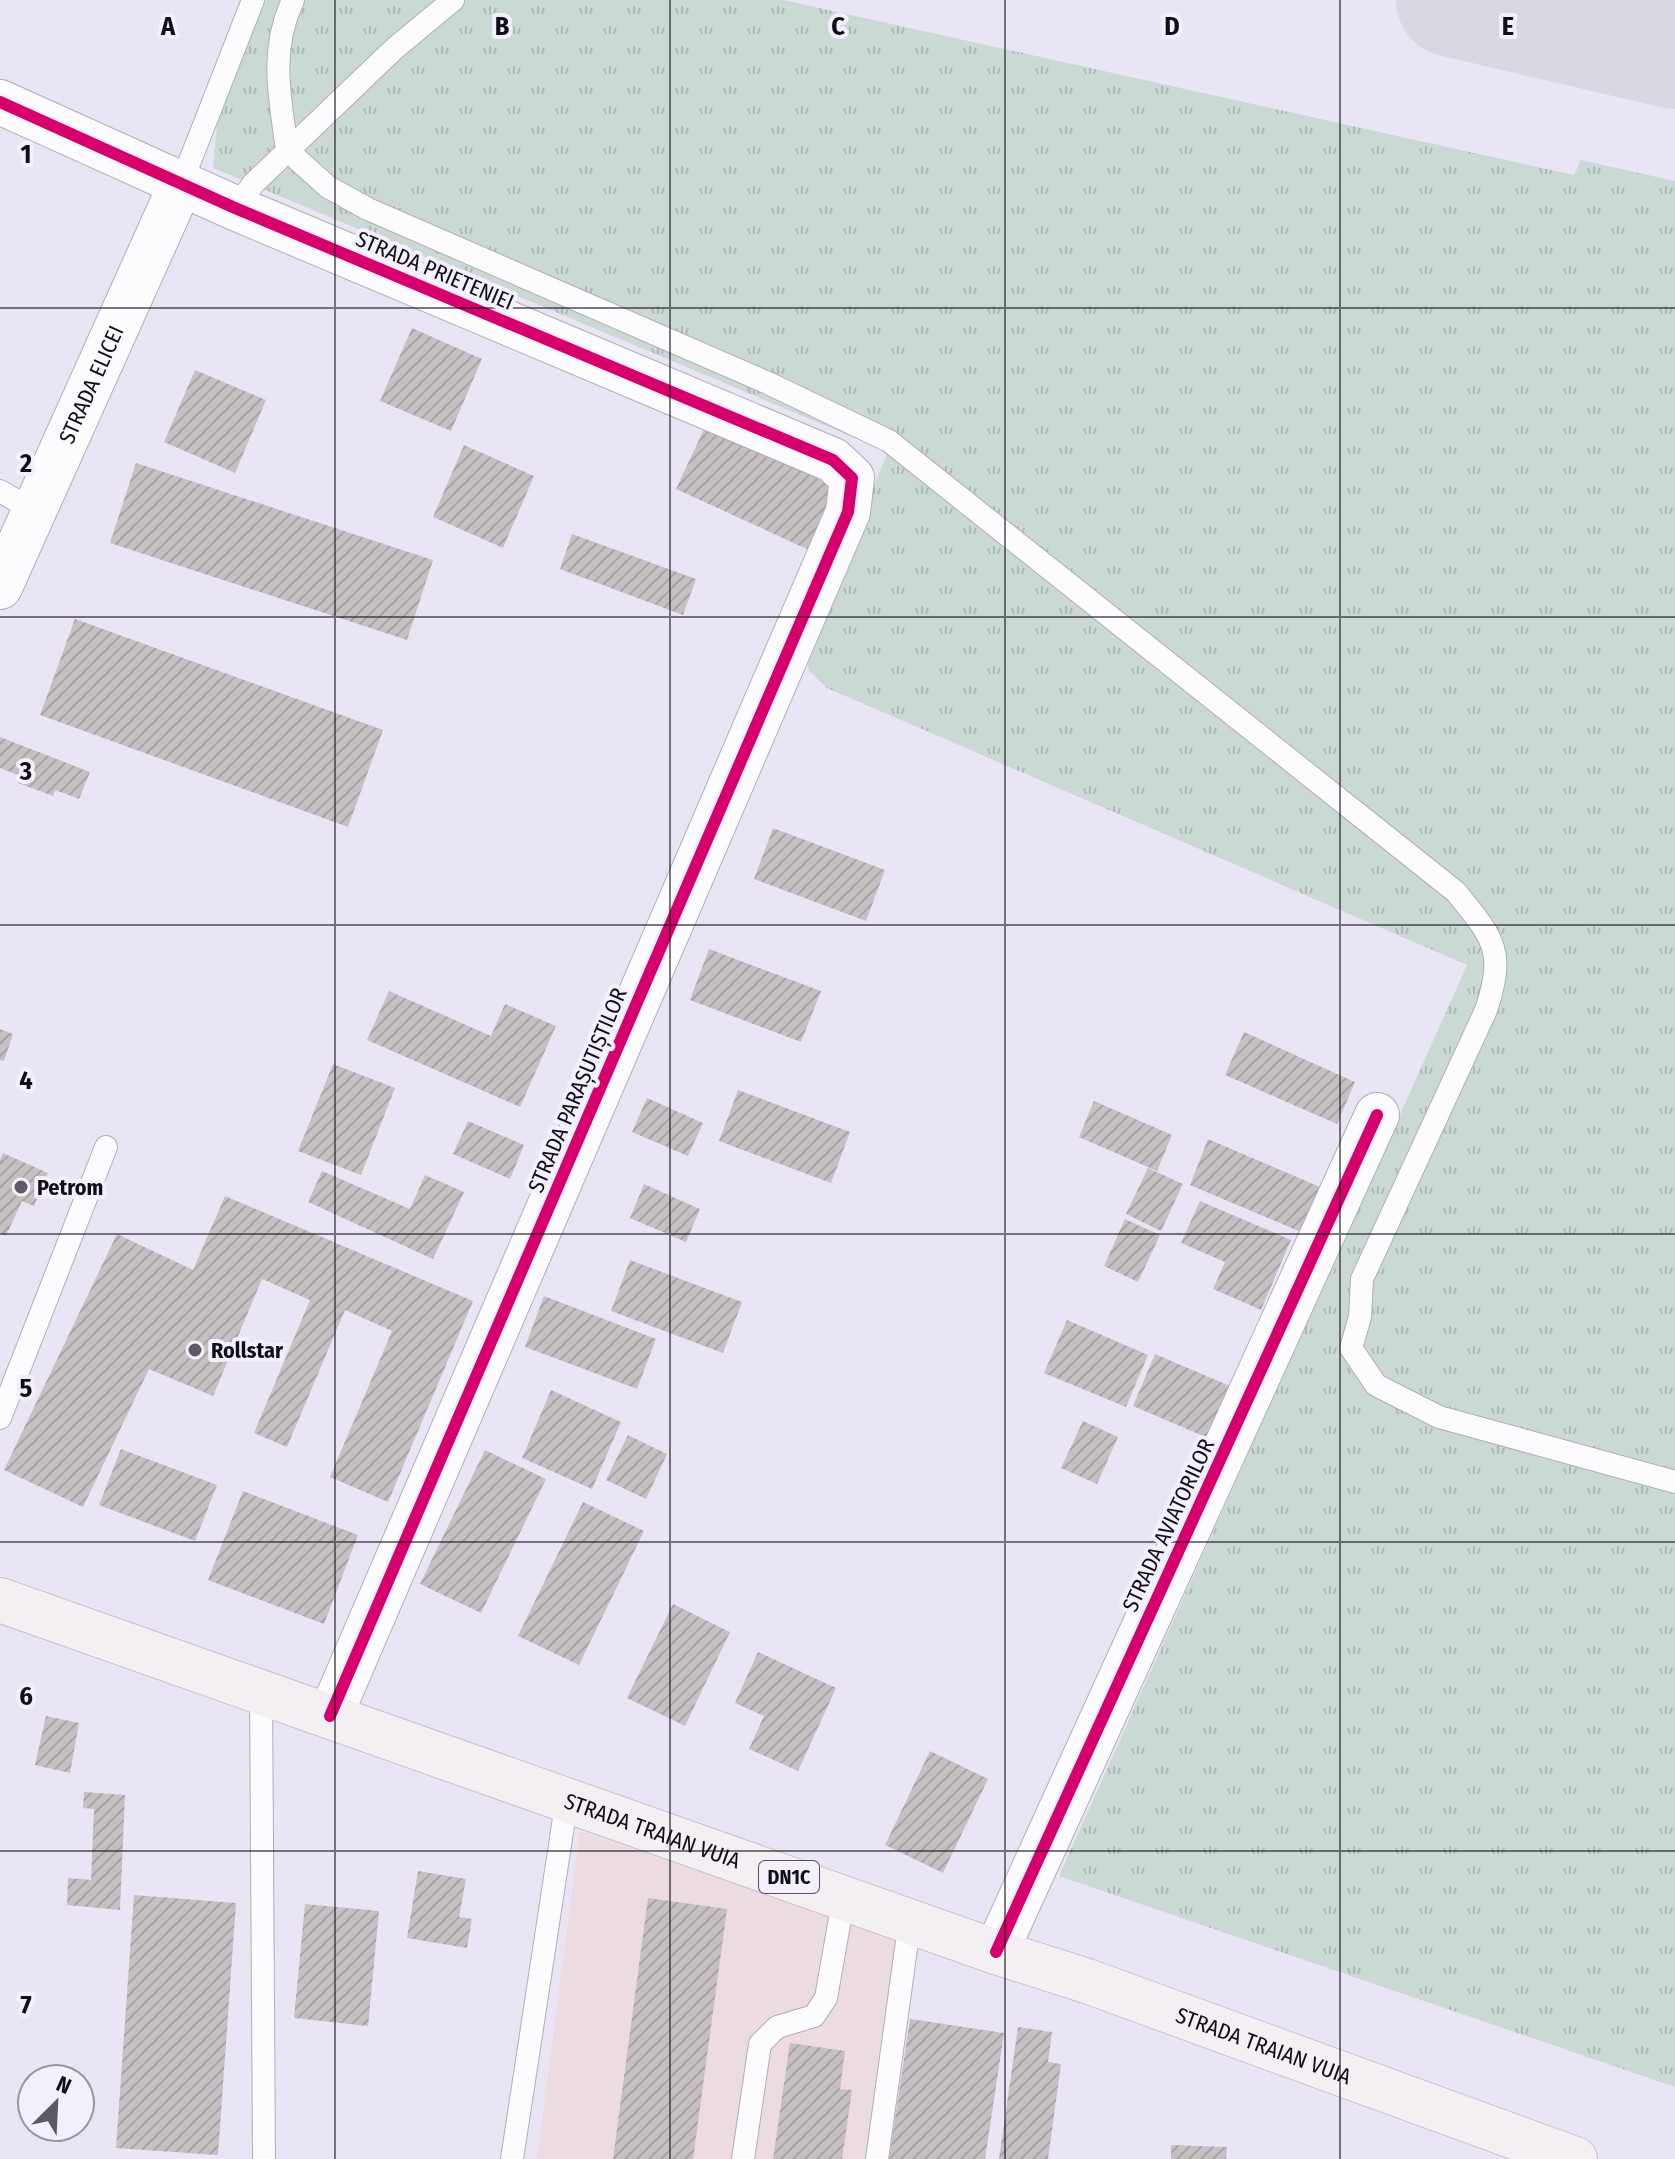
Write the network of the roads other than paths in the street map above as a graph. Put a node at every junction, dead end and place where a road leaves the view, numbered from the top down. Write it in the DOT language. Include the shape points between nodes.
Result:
graph roads {
  1 [pos="253,0"];
  2 [pos="293,0"];
  3 [pos="453,0"];
  4 [pos="0,102"];
  5 [pos="287,150"];
  6 [pos="181,184"];
  7 [pos="235,208"];
  8 [pos="852,478"];
  9 [pos="17,501"];
  10 [pos="0,587"];
  11 [pos="1377,1115"];
  12 [pos="106,1147"];
  13 [pos="0,1418"];
  14 [pos="1675,1482"];
  15 [pos="0,1600"];
  16 [pos="261,1691"];
  17 [pos="330,1716"];
  18 [pos="567,1799"];
  19 [pos="844,1896"];
  20 [pos="910,1920"];
  21 [pos="996,1952"];
  22 [pos="264,2159"];
  23 [pos="512,2159"];
  24 [pos="743,2159"];
  25 [pos="877,2159"];
  26 [pos="1575,2159"];
  1 -- 6 [label="lane"];
  2 -- 5 [label="lane" via="278,49"];
  3 -- 5 [label="lane"];
  4 -- 6 [label="street, STRADA PRIETENIEI"];
  5 -- 7 [label="lane"];
  5 -- 14 [label="lane" via="328,187 368,209 889,441 1456,892 1494,947 1496,980 1362,1279 1360,1317 1351,1348 1376,1385 1439,1417"];
  6 -- 7 [label="street, STRADA PRIETENIEI"];
  6 -- 9 [label="street, STRADA ELICEI"];
  7 -- 8 [label="street, STRADA PRIETENIEI" via="833,460"];
  8 -- 17 [label="street, STRADA PARAȘUTIȘTILOR" via="848,512"];
  9 -- 10 [label="street, STRADA ELICEI"];
  11 -- 21 [label="street, STRADA AVIATORILOR"];
  12 -- 13 [label="lane"];
  15 -- 16 [label="main road, STRADA TRAIAN VUIA / DN1C"];
  16 -- 17 [label="main road, STRADA TRAIAN VUIA / DN1C"];
  16 -- 22 [label="lane"];
  17 -- 18 [label="main road, STRADA TRAIAN VUIA / DN1C"];
  18 -- 19 [label="main road, STRADA TRAIAN VUIA / DN1C"];
  18 -- 23 [label="lane"];
  19 -- 20 [label="main road, STRADA TRAIAN VUIA / DN1C"];
  19 -- 24 [label="lane" via="826,1998 814,2016 777,2027 760,2044"];
  20 -- 21 [label="main road, STRADA TRAIAN VUIA / DN1C"];
  20 -- 25 [label="lane"];
  21 -- 26 [label="main road, STRADA TRAIAN VUIA / DN1C"];
}
